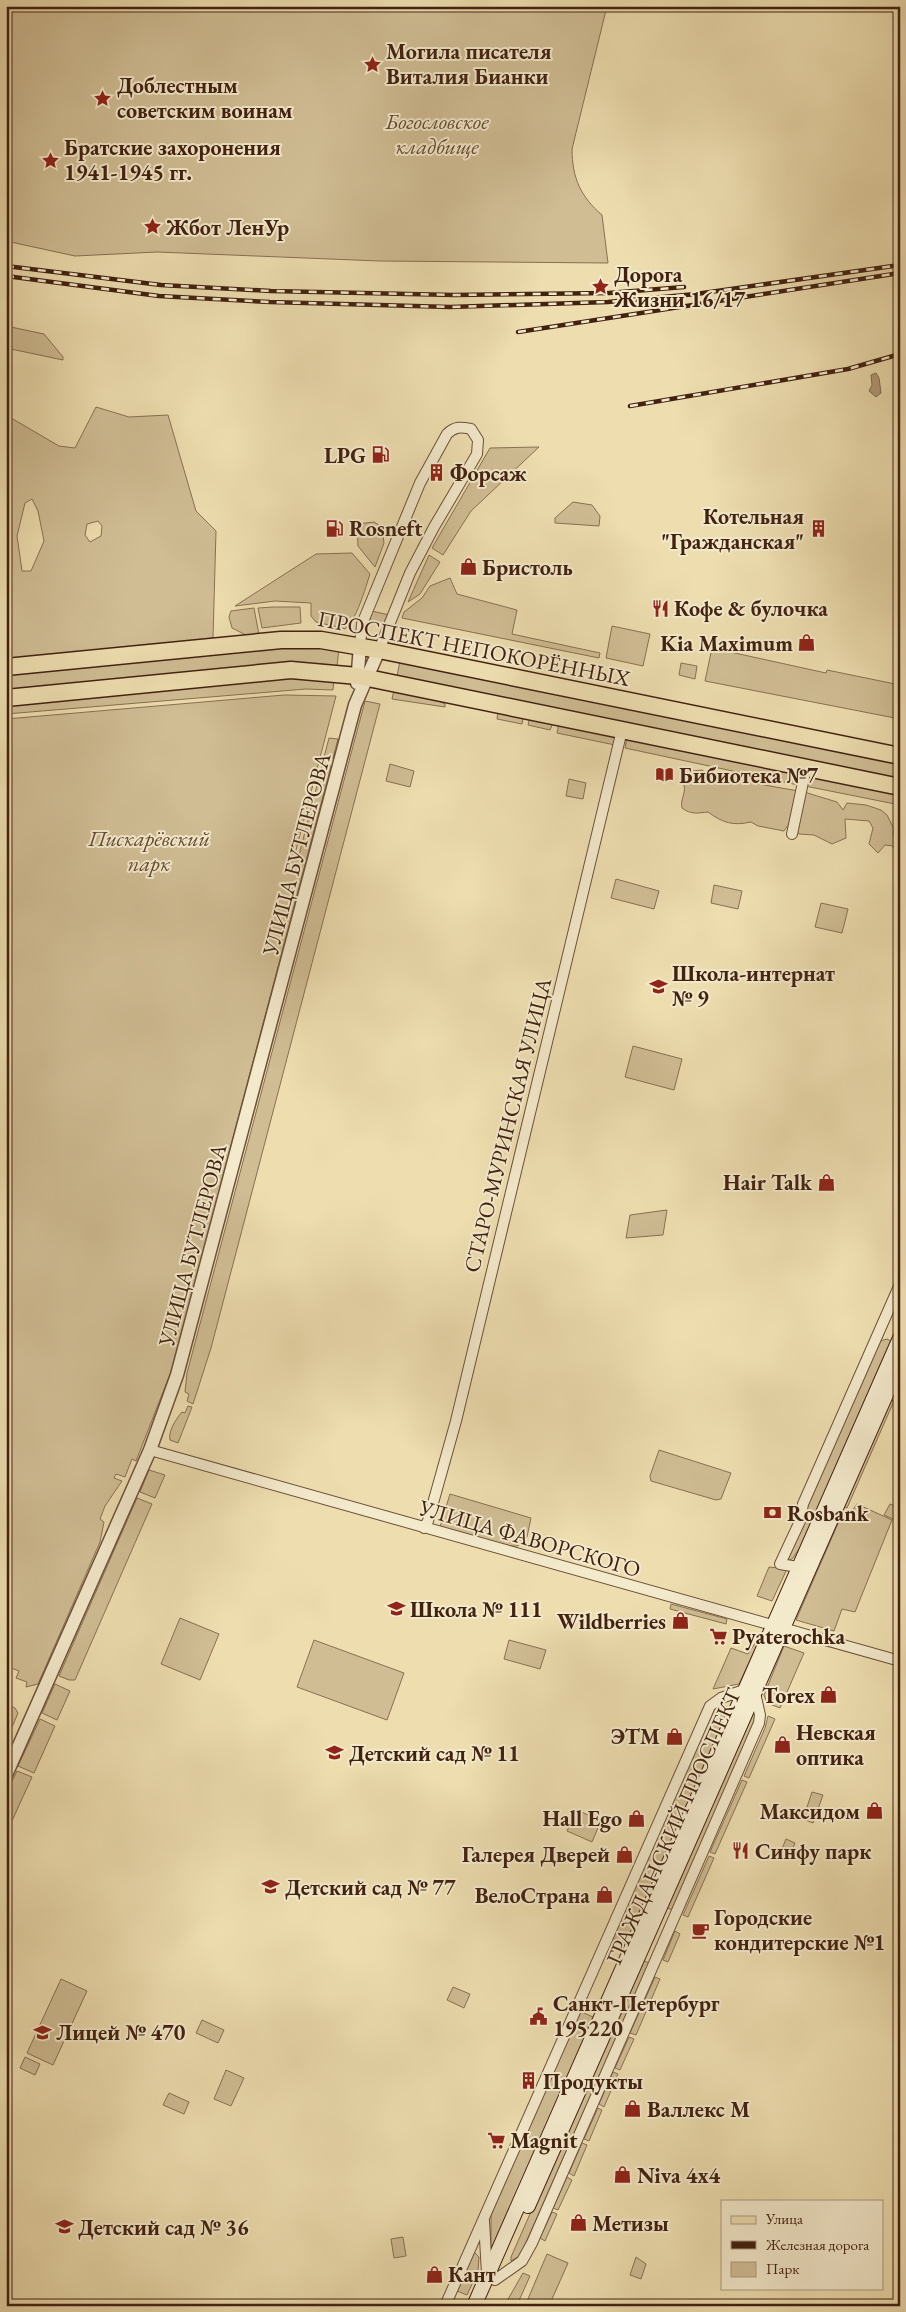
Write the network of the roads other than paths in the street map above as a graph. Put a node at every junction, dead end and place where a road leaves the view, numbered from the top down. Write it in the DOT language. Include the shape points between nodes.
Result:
graph roads {
  1 [pos="360,646"];
  2 [pos="379,650"];
  3 [pos="6,667"];
  4 [pos="362,677"];
  5 [pos="6,698"];
  6 [pos="622,730"];
  7 [pos="900,756"];
  8 [pos="806,768"];
  9 [pos="900,786"];
  10 [pos="792,834"];
  11 [pos="900,1284"];
  12 [pos="900,1338"];
  13 [pos="900,1363"];
  14 [pos="150,1450"];
  15 [pos="424,1528"];
  16 [pos="798,1568"];
  17 [pos="778,1627"];
  18 [pos="900,1661"];
  19 [pos="749,1692"];
  20 [pos="6,1775"];
  21 [pos="484,2218"];
  22 [pos="491,2278"];
  23 [pos="445,2306"];
  24 [pos="474,2306"];
  25 [pos="484,2306"];
  1 -- 2 [label="main road, ПРОСПЕКТ НЕПОКОРЁННЫХ"];
  1 -- 2 [label="street, УЛИЦА БУТЛЕРОВА" via="362,624 420,483 447,434 461,427 471,429 478,440 477,454 410,573"];
  1 -- 3 [label="main road, ПРОСПЕКТ НЕПОКОРЁННЫХ" via="321,640 281,640"];
  1 -- 4 [label="street, УЛИЦА БУТЛЕРОВА"];
  2 -- 4 [label="street, УЛИЦА БУТЛЕРОВА"];
  2 -- 7 [label="main road, ПРОСПЕКТ НЕПОКОРЁННЫХ"];
  4 -- 5 [label="main road" via="291,670"];
  4 -- 6 [label="main road"];
  4 -- 14 [label="street, УЛИЦА БУТЛЕРОВА" via="354,695 355,705 187,1343"];
  6 -- 8 [label="main road"];
  6 -- 15 [label="street, СТАРО-МУРИНСКАЯ УЛИЦА" via="456,1421"];
  8 -- 9 [label="main road"];
  8 -- 10 [label="street"];
  11 -- 16 [label="street" via="780,1564"];
  12 -- 16 [label="main road, ГРАЖДАНСКИЙ ПРОСПЕКТ"];
  13 -- 17 [label="main road, ГРАЖДАНСКИЙ ПРОСПЕКТ"];
  14 -- 15 [label="street, УЛИЦА ФАВОРСКОГО"];
  14 -- 20 [label="street, УЛИЦА БУТЛЕРОВА"];
  15 -- 17 [label="street, УЛИЦА ФАВОРСКОГО"];
  16 -- 17 [label="main road, ГРАЖДАНСКИЙ ПРОСПЕКТ"];
  17 -- 18 [label="street, УЛИЦА ФАВОРСКОГО"];
  17 -- 19 [label="main road, ГРАЖДАНСКИЙ ПРОСПЕКТ"];
  19 -- 21 [label="street" via="721,1698 710,1706"];
  19 -- 22 [label="main road, ГРАЖДАНСКИЙ ПРОСПЕКТ"];
  21 -- 22 [label="street"];
  21 -- 23 [label="street"];
  22 -- 24 [label="main road, ГРАЖДАНСКИЙ ПРОСПЕКТ"];
  22 -- 25 [label="main road, ГРАЖДАНСКИЙ ПРОСПЕКТ"];
}
